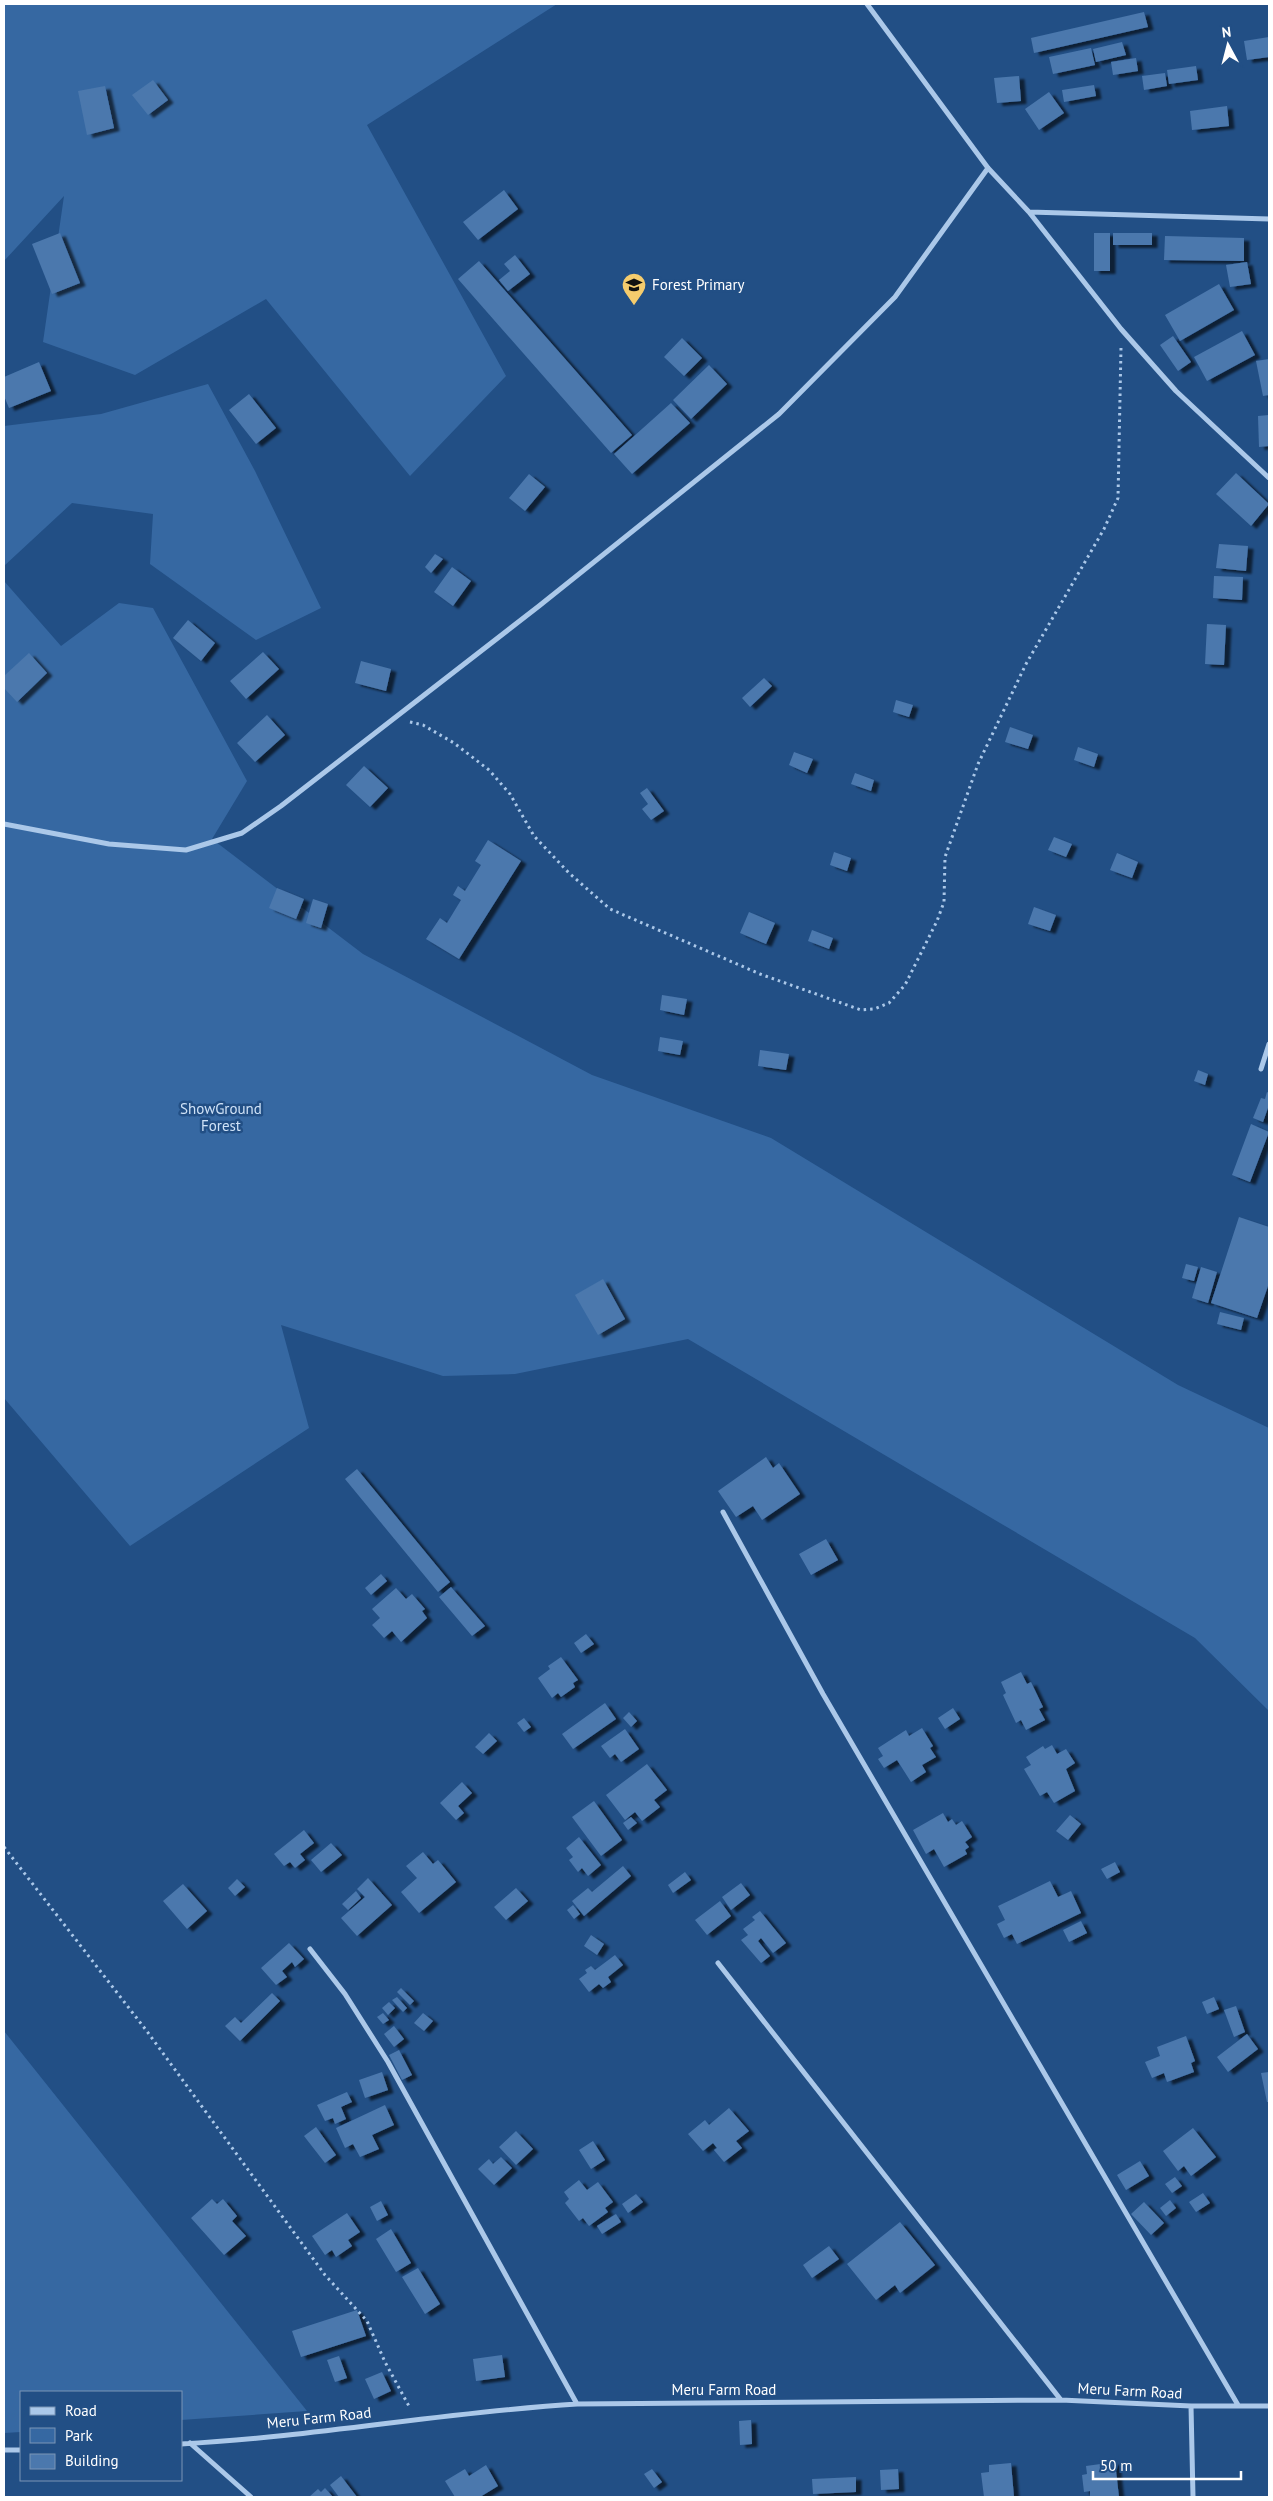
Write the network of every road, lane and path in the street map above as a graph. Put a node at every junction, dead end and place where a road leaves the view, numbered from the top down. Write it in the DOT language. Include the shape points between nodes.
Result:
graph roads {
  1 [pos="867,4"];
  2 [pos="988,168"];
  3 [pos="1029,212"];
  4 [pos="1269,219"];
  5 [pos="1121,329"];
  6 [pos="1269,478"];
  7 [pos="395,718"];
  8 [pos="4,824"];
  9 [pos="1269,1044"];
  10 [pos="1261,1069"];
  11 [pos="723,1512"];
  12 [pos="4,1847"];
  13 [pos="310,1949"];
  14 [pos="718,1963"];
  15 [pos="1061,2400"];
  16 [pos="577,2404"];
  17 [pos="1238,2404"];
  18 [pos="1191,2406"];
  19 [pos="1269,2406"];
  20 [pos="416,2420"];
  21 [pos="190,2443"];
  22 [pos="182,2444"];
  23 [pos="4,2450"];
  24 [pos="20,2450"];
  25 [pos="251,2497"];
  26 [pos="1193,2497"];
  1 -- 2 [label="street"];
  2 -- 3 [label="street"];
  2 -- 7 [label="street" via="895,297 779,414"];
  3 -- 4 [label="street"];
  3 -- 5 [label="street"];
  5 -- 6 [label="street" via="1176,391"];
  5 -- 7 [label="path" via="1118,498 1104,529 1026,664 978,764 945,857 944,902 905,984 889,1003 874,1010 862,1010 760,974 610,909 534,836 510,794 482,764 423,725"];
  7 -- 8 [label="street" via="242,833 186,850 109,844"];
  9 -- 10 [label="street"];
  11 -- 17 [label="street" via="823,1694"];
  12 -- 20 [label="path" via="146,2030 325,2275 367,2321"];
  13 -- 16 [label="street" via="345,1994 388,2062"];
  14 -- 15 [label="street"];
  15 -- 16 [label="street, Meru Farm Road"];
  15 -- 18 [label="street, Meru Farm Road"];
  16 -- 20 [label="street, Meru Farm Road"];
  17 -- 18 [label="street, Meru Farm Road"];
  17 -- 19 [label="street, Meru Farm Road"];
  18 -- 26 [label="street"];
  20 -- 21 [label="street, Meru Farm Road"];
  21 -- 22 [label="street, Meru Farm Road"];
  21 -- 25 [label="street"];
  23 -- 24 [label="street"];
}
